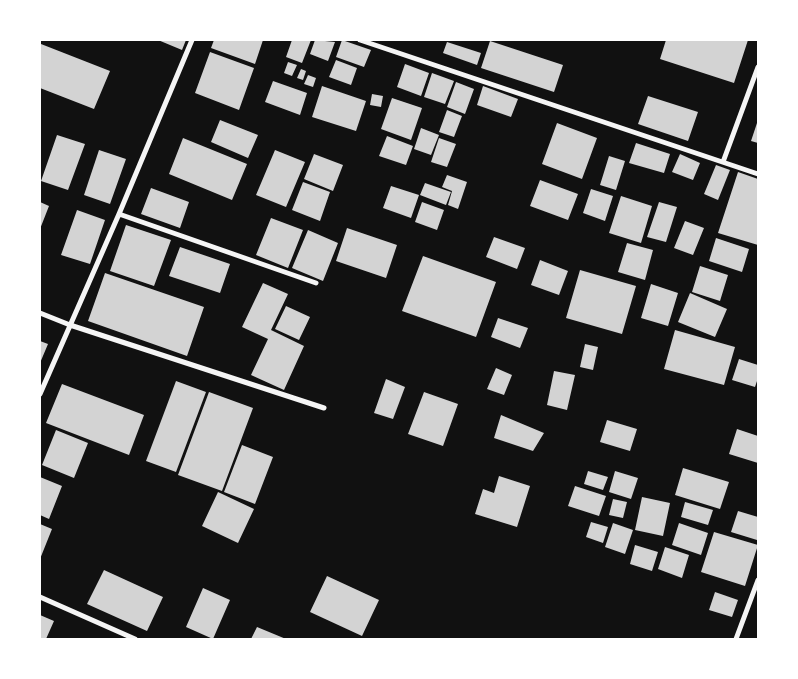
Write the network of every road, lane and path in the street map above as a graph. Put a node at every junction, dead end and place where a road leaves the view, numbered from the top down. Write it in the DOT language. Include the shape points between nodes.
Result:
graph roads {
  1 [pos="192,40"];
  2 [pos="360,40"];
  3 [pos="758,67"];
  4 [pos="723,162"];
  5 [pos="758,174"];
  6 [pos="119,214"];
  7 [pos="316,283"];
  8 [pos="40,313"];
  9 [pos="70,325"];
  10 [pos="40,394"];
  11 [pos="324,408"];
  12 [pos="758,580"];
  13 [pos="40,597"];
  14 [pos="135,639"];
  15 [pos="736,639"];
  1 -- 6 [label="street"];
  2 -- 4 [label="street"];
  3 -- 4 [label="street"];
  4 -- 5 [label="street"];
  6 -- 7 [label="street"];
  6 -- 9 [label="street"];
  8 -- 9 [label="street"];
  9 -- 10 [label="street"];
  9 -- 11 [label="street"];
  12 -- 15 [label="street"];
  13 -- 14 [label="street"];
}
